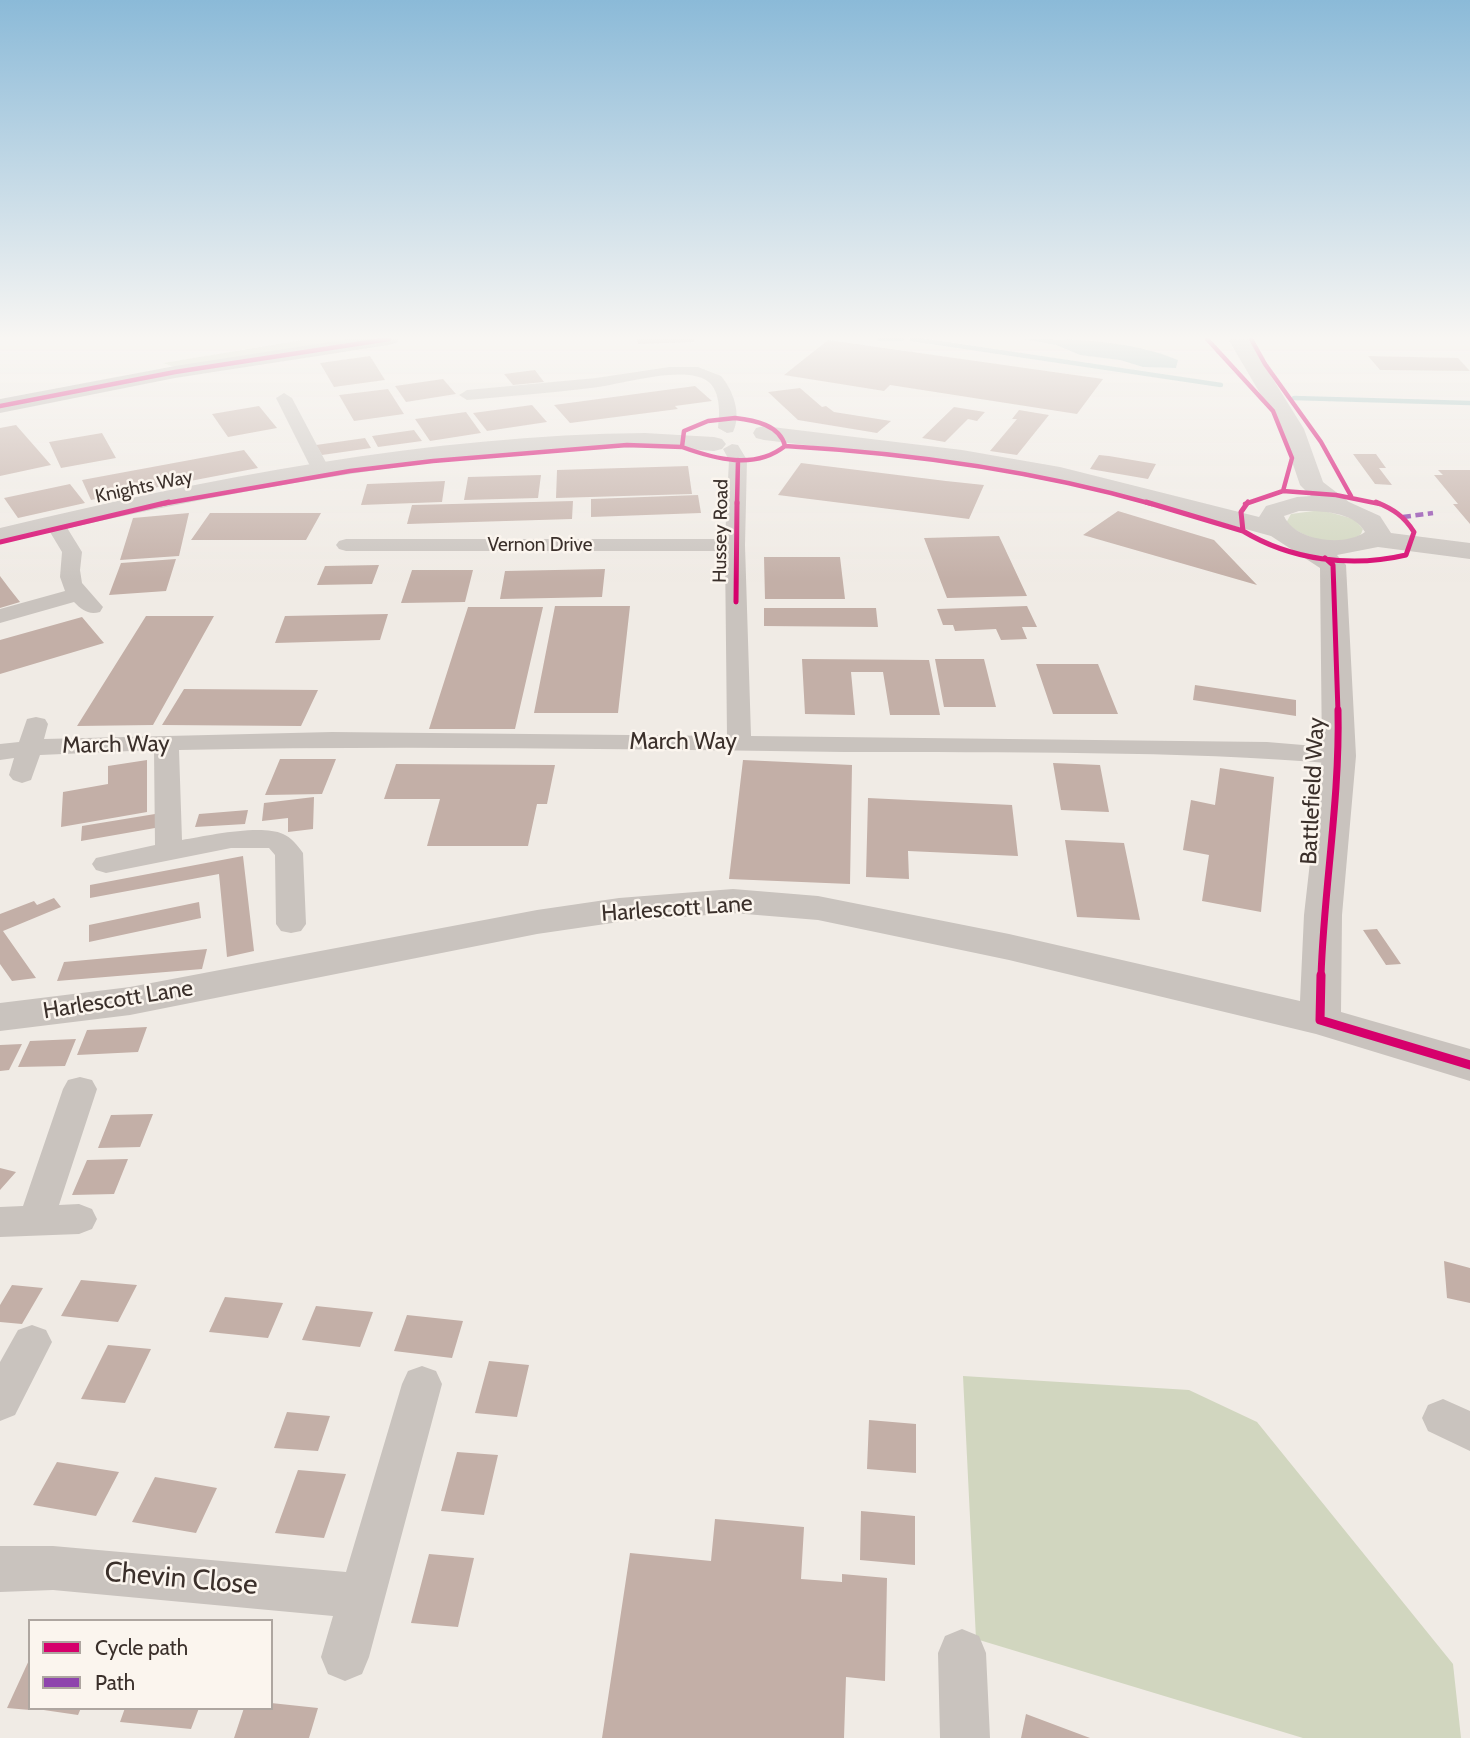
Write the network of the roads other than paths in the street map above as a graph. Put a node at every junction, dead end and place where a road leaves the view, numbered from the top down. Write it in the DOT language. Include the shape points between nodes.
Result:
graph roads {
  1 [pos="295,420"];
  2 [pos="731,420"];
  3 [pos="1289,420"];
  4 [pos="738,438"];
  5 [pos="321,470"];
  6 [pos="1292,514"];
  7 [pos="54,522"];
  8 [pos="1369,534"];
  9 [pos="0,536"];
  10 [pos="346,544"];
  11 [pos="735,545"];
  12 [pos="1470,551"];
  13 [pos="1333,565"];
  14 [pos="0,616"];
  15 [pos="36,723"];
  16 [pos="739,741"];
  17 [pos="166,743"];
  18 [pos="27,748"];
  19 [pos="0,752"];
  20 [pos="1339,757"];
  21 [pos="22,775"];
  22 [pos="169,850"];
  23 [pos="106,864"];
  24 [pos="291,925"];
  25 [pos="0,1017"];
  26 [pos="1320,1020"];
  27 [pos="1470,1065"];
  28 [pos="80,1089"];
  29 [pos="79,1219"];
  30 [pos="36,1221"];
  31 [pos="0,1222"];
  32 [pos="32,1342"];
  33 [pos="422,1384"];
  34 [pos="0,1402"];
  35 [pos="0,1569"];
  36 [pos="361,1596"];
  37 [pos="962,1653"];
  38 [pos="345,1657"];
  39 [pos="965,1738"];
  1 -- 5 [label="street"];
  2 -- 4 [label="street"];
  3 -- 6 [label="street" via="1307,458"];
  4 -- 5 [label="street, Knights Way" via="515,447"];
  4 -- 6 [label="street, Knights Way" via="805,440 962,457 1060,474 1243,522"];
  4 -- 11 [label="street, Hussey Road"];
  5 -- 7 [label="street, Knights Way"];
  6 -- 8 [label="street" via="1340,507"];
  6 -- 8 [label="street" via="1332,547"];
  6 -- 13 [label="street"];
  7 -- 9 [label="street, Knights Way"];
  7 -- 14 [label="street" via="72,552 68,573 84,601"];
  8 -- 12 [label="street"];
  8 -- 13 [label="street"];
  10 -- 11 [label="street, Vernon Drive"];
  11 -- 16 [label="street, Hussey Road"];
  13 -- 20 [label="street, Battlefield Way"];
  15 -- 18 [label="street, March Way"];
  16 -- 17 [label="street, March Way"];
  16 -- 20 [label="street, March Way" via="1267,750"];
  17 -- 18 [label="street, March Way"];
  17 -- 22 [label="street"];
  18 -- 19 [label="street, March Way"];
  18 -- 21 [label="street, March Way"];
  20 -- 26 [label="street, Battlefield Way" via="1323,915"];
  22 -- 23 [label="street"];
  22 -- 24 [label="street" via="276,840 289,853"];
  25 -- 26 [label="street, Harlescott Lane" via="131,1001 537,922 733,901 818,908 1009,947"];
  26 -- 27 [label="street, Harlescott Lane"];
  28 -- 30 [label="street"];
  29 -- 30 [label="street"];
  30 -- 31 [label="street"];
  32 -- 34 [label="street"];
  33 -- 36 [label="street"];
  35 -- 36 [label="street, Chevin Close" via="52,1567"];
  36 -- 38 [label="street"];
  37 -- 39 [label="street"];
}
